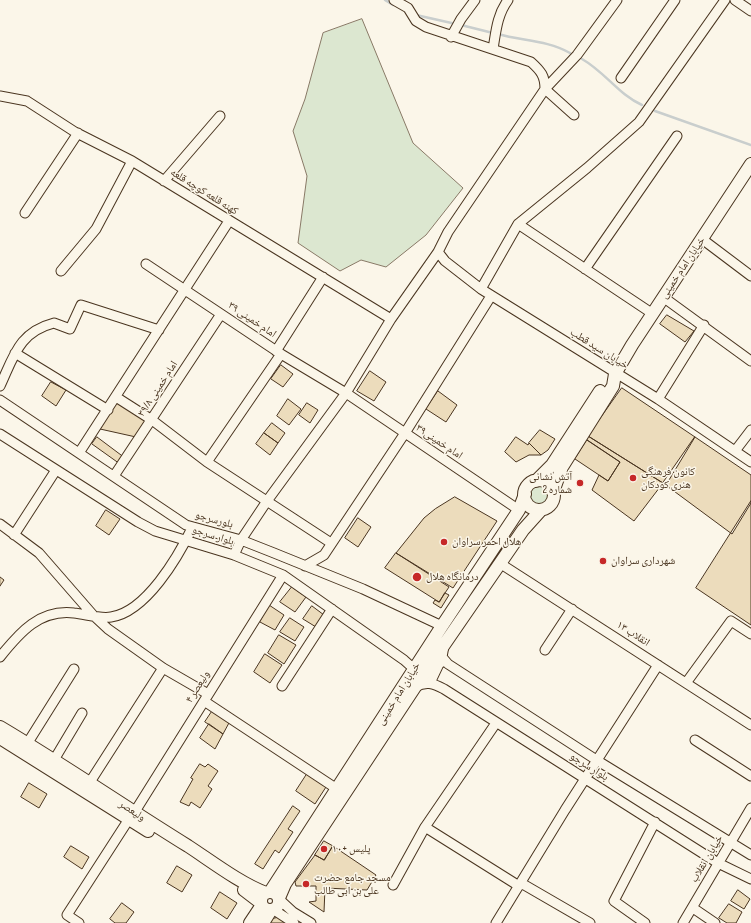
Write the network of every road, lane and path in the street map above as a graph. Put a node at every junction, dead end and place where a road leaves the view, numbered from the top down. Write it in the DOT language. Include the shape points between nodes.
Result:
graph roads {
  1 [pos="394,0"];
  2 [pos="413,0"];
  3 [pos="476,0"];
  4 [pos="508,0"];
  5 [pos="617,0"];
  6 [pos="675,0"];
  7 [pos="725,0"];
  8 [pos="735,0"];
  9 [pos="408,8"];
  10 [pos="751,11"];
  11 [pos="451,37"];
  12 [pos="493,49"];
  13 [pos="621,78"];
  14 [pos="545,90"];
  15 [pos="0,96"];
  16 [pos="574,115"];
  17 [pos="220,116"];
  18 [pos="78,133"];
  19 [pos="677,136"];
  20 [pos="132,161"];
  21 [pos="751,164"];
  22 [pos="164,181"];
  23 [pos="25,213"];
  24 [pos="229,221"];
  25 [pos="518,224"];
  26 [pos="702,239"];
  27 [pos="438,252"];
  28 [pos="146,264"];
  29 [pos="585,269"];
  30 [pos="60,271"];
  31 [pos="751,276"];
  32 [pos="323,277"];
  33 [pos="481,289"];
  34 [pos="184,290"];
  35 [pos="491,296"];
  36 [pos="663,297"];
  37 [pos="221,314"];
  38 [pos="653,314"];
  39 [pos="391,319"];
  40 [pos="704,325"];
  41 [pos="159,330"];
  42 [pos="15,352"];
  43 [pos="279,353"];
  44 [pos="751,361"];
  45 [pos="615,374"];
  46 [pos="0,386"];
  47 [pos="346,393"];
  48 [pos="0,394"];
  49 [pos="116,397"];
  50 [pos="658,399"];
  51 [pos="0,400"];
  52 [pos="108,410"];
  53 [pos="152,420"];
  54 [pos="751,430"];
  55 [pos="404,433"];
  56 [pos="0,434"];
  57 [pos="735,451"];
  58 [pos="79,453"];
  59 [pos="207,462"];
  60 [pos="751,462"];
  61 [pos="56,470"];
  62 [pos="114,476"];
  63 [pos="536,481"];
  64 [pos="553,492"];
  65 [pos="525,494"];
  66 [pos="267,501"];
  67 [pos="519,510"];
  68 [pos="541,510"];
  69 [pos="0,524"];
  70 [pos="192,528"];
  71 [pos="14,535"];
  72 [pos="240,540"];
  73 [pos="186,541"];
  74 [pos="331,544"];
  75 [pos="234,555"];
  76 [pos="501,564"];
  77 [pos="305,566"];
  78 [pos="283,574"];
  79 [pos="332,609"];
  80 [pos="572,609"];
  81 [pos="93,615"];
  82 [pos="442,626"];
  83 [pos="751,634"];
  84 [pos="445,643"];
  85 [pos="545,650"];
  86 [pos="0,657"];
  87 [pos="444,661"];
  88 [pos="658,665"];
  89 [pos="74,668"];
  90 [pos="163,668"];
  91 [pos="414,669"];
  92 [pos="430,682"];
  93 [pos="686,683"];
  94 [pos="282,686"];
  95 [pos="415,687"];
  96 [pos="206,698"];
  97 [pos="82,713"];
  98 [pos="496,723"];
  99 [pos="751,725"];
  100 [pos="0,727"];
  101 [pos="0,738"];
  102 [pos="695,740"];
  103 [pos="27,744"];
  104 [pos="54,760"];
  105 [pos="598,761"];
  106 [pos="751,776"];
  107 [pos="585,779"];
  108 [pos="90,782"];
  109 [pos="337,789"];
  110 [pos="751,808"];
  111 [pos="131,816"];
  112 [pos="655,822"];
  113 [pos="425,827"];
  114 [pos="731,843"];
  115 [pos="751,855"];
  116 [pos="718,863"];
  117 [pos="751,879"];
  118 [pos="520,884"];
  119 [pos="393,885"];
  120 [pos="270,901"];
  121 [pos="693,908"];
  122 [pos="642,922"];
  123 [pos="79,923"];
  124 [pos="250,923"];
  125 [pos="263,923"];
  126 [pos="294,923"];
  127 [pos="311,923"];
  128 [pos="496,923"];
  129 [pos="590,923"];
  130 [pos="683,923"];
  131 [pos="715,923"];
  1 -- 9 [label="street"];
  2 -- 9 [label="street"];
  3 -- 11 [label="street"];
  4 -- 12 [label="street" via="497,19"];
  5 -- 14 [label="street" via="577,56"];
  6 -- 13 [label="street"];
  7 -- 25 [label="street" via="639,122"];
  8 -- 10 [label="street"];
  9 -- 11 [label="street" via="416,21"];
  11 -- 12 [label="street"];
  12 -- 14 [label="street" via="531,62 545,77"];
  14 -- 16 [label="street"];
  14 -- 27 [label="street" via="448,232"];
  15 -- 18 [label="street, کهنه قلعه کوچه قلعه" via="27,101"];
  17 -- 22 [label="street"];
  18 -- 20 [label="street, کهنه قلعه کوچه قلعه"];
  18 -- 23 [label="street"];
  19 -- 29 [label="street"];
  20 -- 22 [label="street, کهنه قلعه کوچه قلعه"];
  20 -- 30 [label="street" via="96,229"];
  21 -- 26 [label="main road, خیابان امام خمینی"];
  22 -- 24 [label="street, کهنه قلعه کوچه قلعه"];
  24 -- 32 [label="street, کهنه قلعه کوچه قلعه"];
  24 -- 34 [label="street"];
  25 -- 29 [label="street"];
  25 -- 33 [label="street"];
  26 -- 31 [label="street"];
  26 -- 36 [label="main road, خیابان امام خمینی"];
  27 -- 33 [label="street, خیابان سید قطب" via="445,261"];
  27 -- 39 [label="street"];
  28 -- 34 [label="street, امام خمینی ۳۹"];
  29 -- 38 [label="street"];
  32 -- 39 [label="street, کهنه قلعه کوچه قلعه"];
  32 -- 43 [label="street"];
  33 -- 35 [label="street, خیابان سید قطب"];
  34 -- 37 [label="street, امام خمینی ۳۹"];
  34 -- 41 [label="street"];
  35 -- 45 [label="street, خیابان سید قطب"];
  35 -- 55 [label="street"];
  36 -- 38 [label="main road, خیابان امام خمینی"];
  36 -- 40 [label="street"];
  37 -- 43 [label="street, امام خمینی ۳۹"];
  37 -- 53 [label="street, امام خمینی ۳۹/۸"];
  38 -- 45 [label="main road, خیابان امام خمینی"];
  39 -- 47 [label="street"];
  40 -- 44 [label="street"];
  40 -- 50 [label="street"];
  41 -- 42 [label="street" via="81,305 70,329 54,323 36,328"];
  41 -- 49 [label="street"];
  42 -- 46 [label="street"];
  42 -- 52 [label="street"];
  43 -- 47 [label="street, امام خمینی ۳۹"];
  43 -- 59 [label="street"];
  45 -- 50 [label="street, خیابان سید قطب"];
  45 -- 63 [label="main road, خیابان امام خمینی" via="607,381 552,465"];
  45 -- 64 [label="main road, خیابان امام خمینی" via="613,386 562,467"];
  47 -- 55 [label="street, امام خمینی۳۹"];
  47 -- 66 [label="street"];
  48 -- 51 [label="street"];
  49 -- 52 [label="street"];
  49 -- 53 [label="street"];
  50 -- 57 [label="street, خیابان سید قطب"];
  51 -- 58 [label="street, بلورسرجو"];
  52 -- 58 [label="street"];
  53 -- 59 [label="street"];
  53 -- 62 [label="street, امام خمینی ۳۹/۸"];
  54 -- 57 [label="street"];
  55 -- 67 [label="street, امام خمینی۳۹"];
  55 -- 74 [label="street"];
  56 -- 61 [label="street, بلوار سرجو"];
  57 -- 60 [label="street, خیابان سید قطب"];
  58 -- 62 [label="street, بلورسرجو"];
  59 -- 66 [label="street"];
  61 -- 71 [label="street"];
  61 -- 73 [label="street, بلوار سرجو" via="138,522 155,531"];
  62 -- 70 [label="street, بلورسرجو"];
  63 -- 64 [label="main road" via="549,484"];
  63 -- 65 [label="main road" via="528,486"];
  64 -- 68 [label="main road" via="551,504"];
  65 -- 67 [label="main road, خیابان امام خمینی"];
  65 -- 68 [label="main road" via="529,506"];
  66 -- 72 [label="street"];
  66 -- 74 [label="street"];
  67 -- 82 [label="main road, خیابان امام خمینی"];
  68 -- 76 [label="main road, خیابان امام خمینی" via="528,524"];
  69 -- 71 [label="street"];
  70 -- 72 [label="street, بلورسرجو"];
  70 -- 73 [label="street"];
  71 -- 81 [label="street" via="39,554"];
  72 -- 75 [label="street"];
  72 -- 77 [label="street, بلورسرجو"];
  73 -- 75 [label="street, بلوار سرجو"];
  73 -- 81 [label="street" via="148,596 125,612 110,618"];
  74 -- 77 [label="street" via="324,555"];
  75 -- 78 [label="street, بلوار سرجو"];
  76 -- 80 [label="street, انقلاب ۱۳"];
  76 -- 84 [label="main road, خیابان امام خمینی"];
  77 -- 82 [label="street, بلورسرجو" via="363,589"];
  78 -- 79 [label="street, بلوار سرجو"];
  78 -- 96 [label="street, ولیعصر ۴"];
  79 -- 91 [label="street, بلوار سرجو"];
  79 -- 94 [label="street"];
  80 -- 85 [label="street"];
  80 -- 88 [label="street, انقلاب ۱۳"];
  81 -- 86 [label="street" via="52,613 37,619"];
  81 -- 90 [label="street" via="108,629"];
  82 -- 91 [label="main road, خیابان امام خمینی"];
  83 -- 93 [label="street" via="731,621"];
  84 -- 87 [label="street" via="442,653"];
  84 -- 95 [label="main road, خیابان امام خمینی"];
  87 -- 92 [label="street" via="439,664"];
  87 -- 105 [label="street, بلوار سرجو"];
  88 -- 93 [label="street, انقلاب ۱۳"];
  88 -- 105 [label="street"];
  89 -- 103 [label="street"];
  90 -- 96 [label="street"];
  90 -- 108 [label="street"];
  91 -- 109 [label="main road, خیابان امام خمینی"];
  92 -- 95 [label="street"];
  92 -- 98 [label="street, بلوار سرجو"];
  93 -- 99 [label="street, انقلاب ۱۳"];
  95 -- 120 [label="main road, خیابان امام خمینی" via="285,884"];
  96 -- 109 [label="street"];
  96 -- 111 [label="street, ولیعصر ۴"];
  97 -- 104 [label="street"];
  98 -- 107 [label="street, بلوار سرجو"];
  98 -- 113 [label="street"];
  100 -- 103 [label="main road, ولیعصر"];
  101 -- 111 [label="main road, ولیعصر"];
  102 -- 106 [label="street"];
  103 -- 104 [label="main road, ولیعصر"];
  104 -- 108 [label="main road, ولیعصر"];
  105 -- 107 [label="street"];
  105 -- 114 [label="street, بلوار سرجو"];
  107 -- 112 [label="street, بلوار سرجو"];
  107 -- 118 [label="street"];
  108 -- 111 [label="main road, ولیعصر"];
  109 -- 120 [label="main road, خیابان امام خمینی"];
  110 -- 114 [label="street, خیابان انقلاب"];
  111 -- 120 [label="main road, ولیعصر"];
  111 -- 123 [label="street, ولیعصر ۴" via="67,916"];
  112 -- 116 [label="street, بلوار سرجو"];
  112 -- 122 [label="street" via="614,901"];
  113 -- 118 [label="street"];
  113 -- 119 [label="street"];
  114 -- 115 [label="street, بلوار سرجو"];
  114 -- 116 [label="street, خیابان انقلاب"];
  116 -- 117 [label="street, بلوار سرجو"];
  116 -- 121 [label="street, خیابان انقلاب"];
  118 -- 128 [label="street"];
  118 -- 129 [label="street"];
  120 -- 124 [label="main road, خیابان امام خمینی"];
  120 -- 125 [label="main road, خیابان امام خمینی"];
  120 -- 126 [label="street"];
  120 -- 127 [label="street"];
  121 -- 130 [label="street, خیابان انقلاب"];
  121 -- 131 [label="street"];
}
